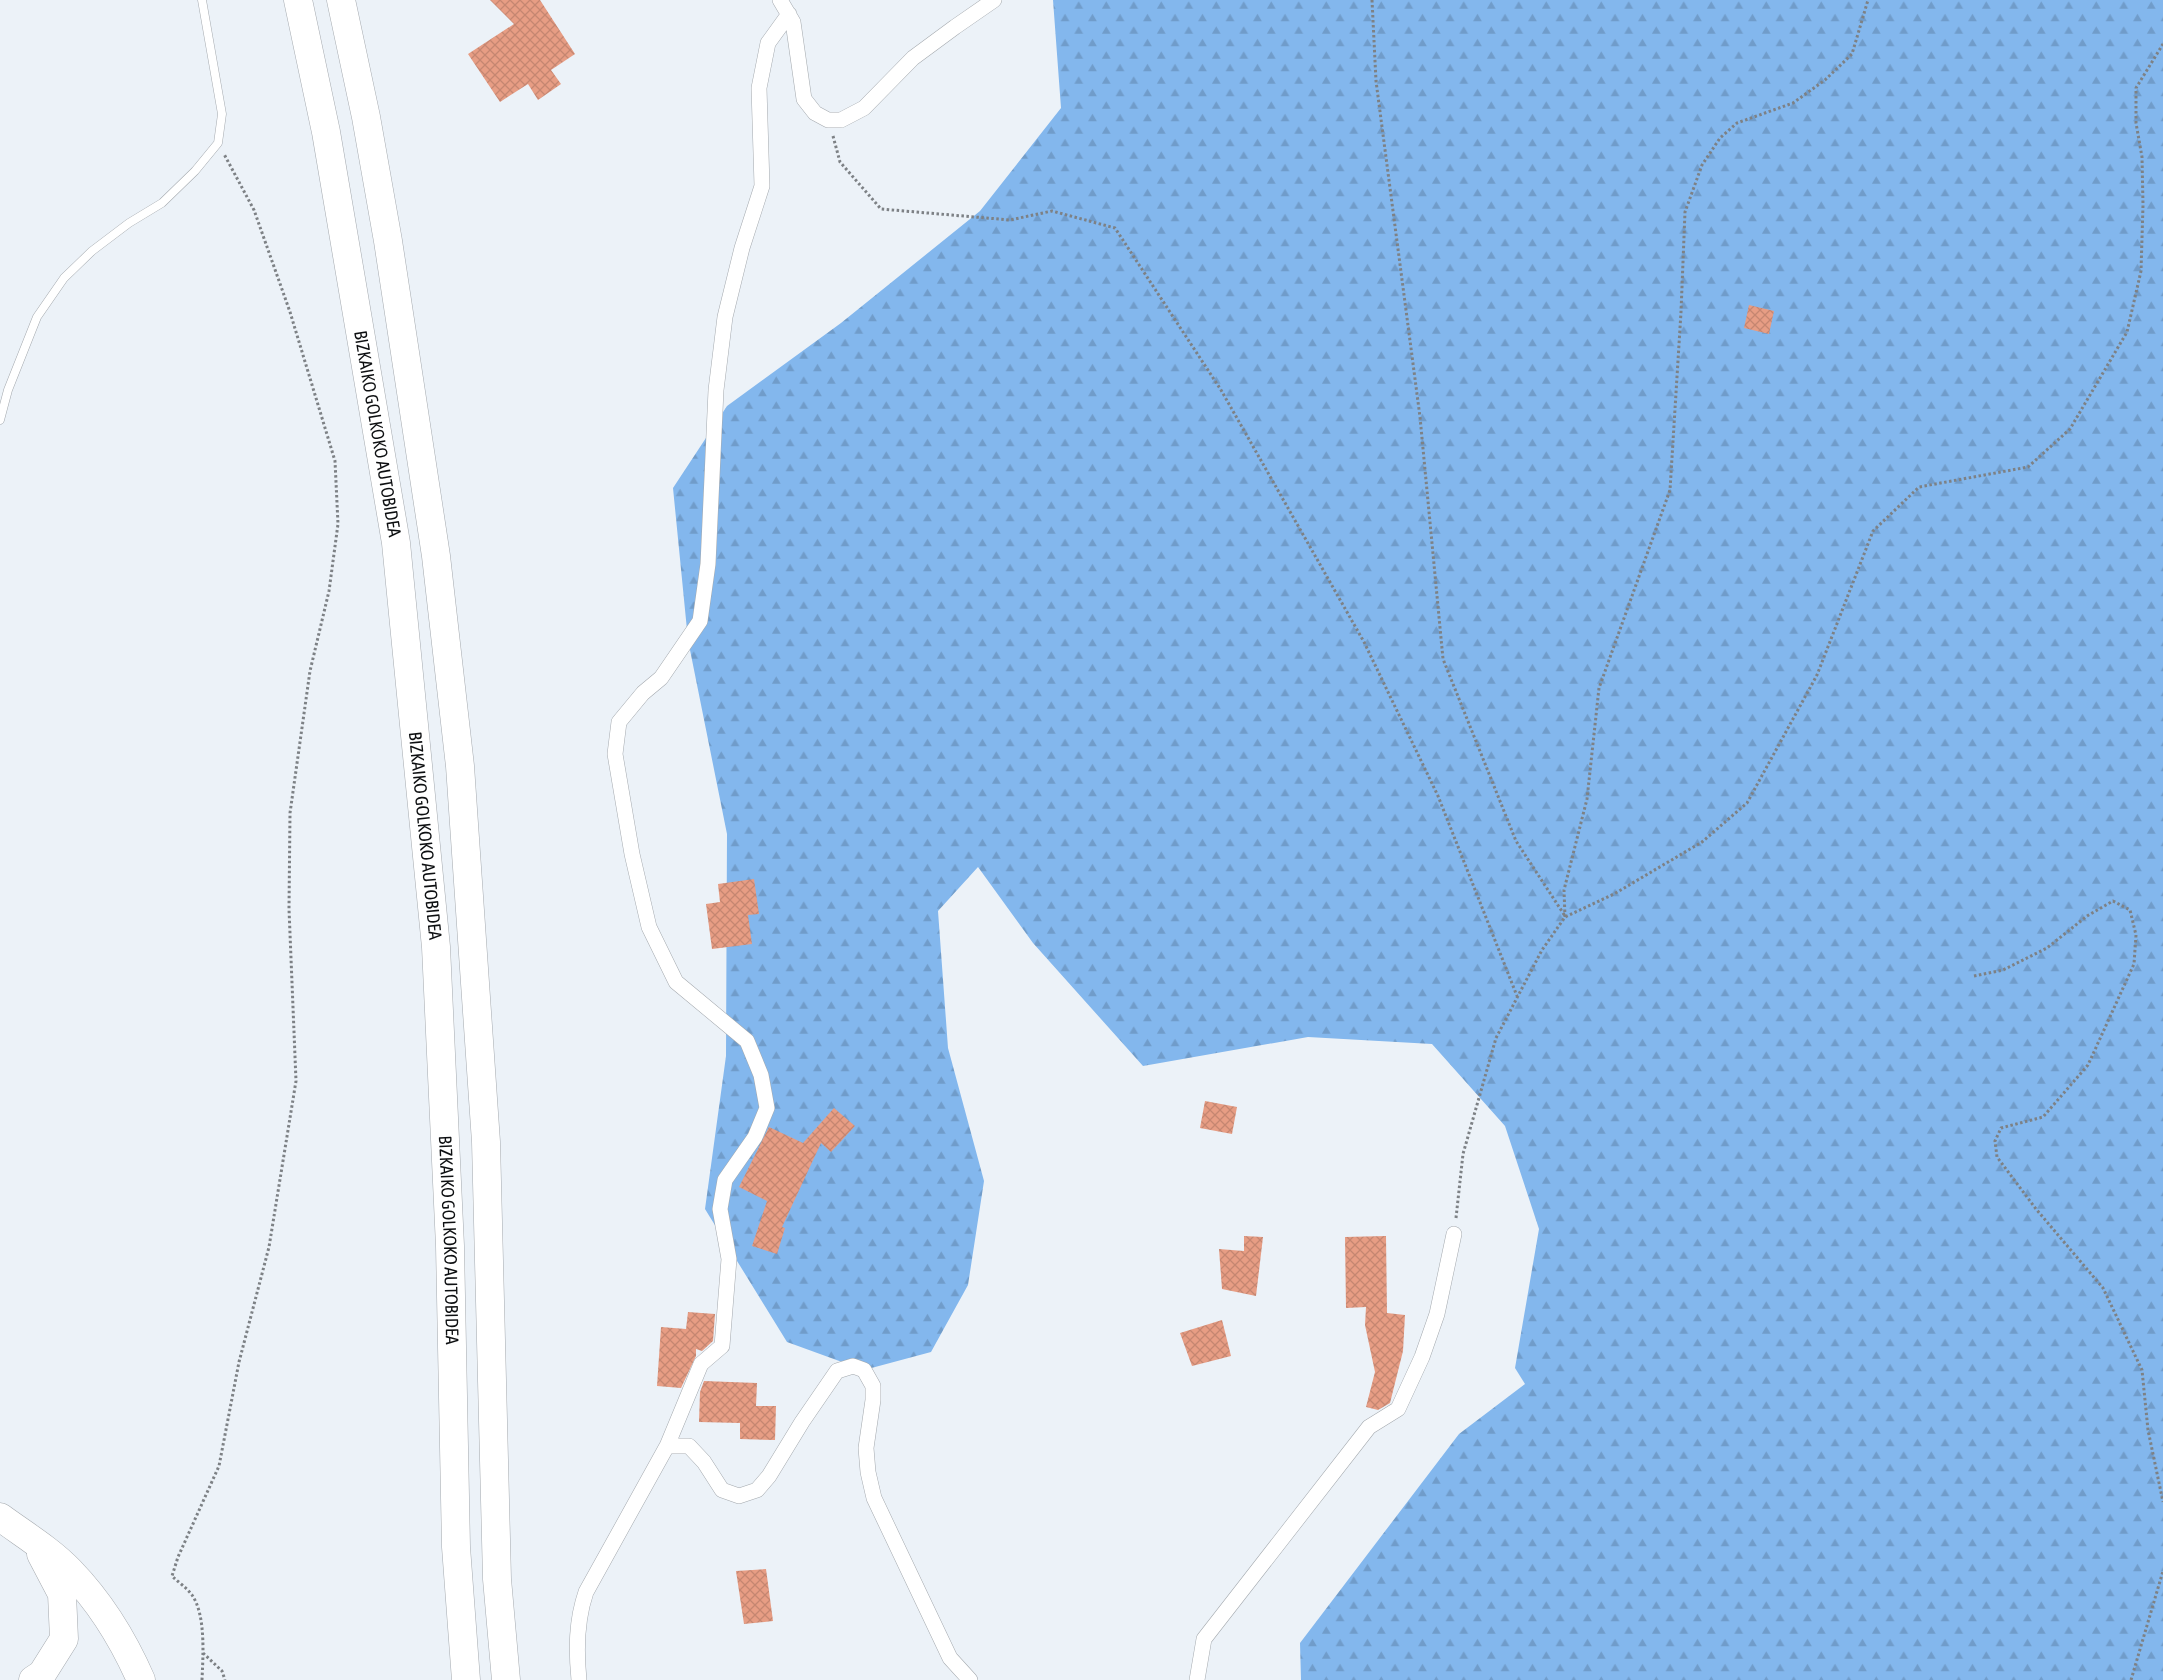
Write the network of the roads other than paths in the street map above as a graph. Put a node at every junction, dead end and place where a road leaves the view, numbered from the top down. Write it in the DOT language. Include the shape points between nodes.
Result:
graph roads {
  1 [pos="202,0"];
  2 [pos="298,0"];
  3 [pos="341,0"];
  4 [pos="780,0"];
  5 [pos="994,0"];
  6 [pos="789,14"];
  7 [pos="0,420"];
  8 [pos="1454,1234"];
  9 [pos="667,1446"];
  10 [pos="0,1517"];
  11 [pos="36,1544"];
  12 [pos="33,1680"];
  13 [pos="141,1680"];
  14 [pos="466,1680"];
  15 [pos="506,1680"];
  16 [pos="580,1680"];
  17 [pos="970,1680"];
  18 [pos="1197,1680"];
  1 -- 7 [label="lane" via="222,114 218,142 195,171 162,203 129,222 64,278 37,317 8,390"];
  2 -- 14 [label="highway, BIZKAIKO GOLKOKO AUTOBIDEA" via="326,132 397,553 436,947 450,1246 457,1557"];
  3 -- 15 [label="highway, BIZKAIKO GOLKOKO AUTOBIDEA" via="390,251 436,556 460,766 486,1142 497,1579"];
  4 -- 6 [label="street"];
  5 -- 6 [label="street" via="913,58 864,108 841,120 828,120 815,113 804,99 793,22"];
  6 -- 9 [label="street" via="768,43 759,88 762,186 725,317 716,390 708,564 700,621 661,678 619,722 615,754 632,854 649,927 676,982 747,1041 760,1074 767,1108 755,1137 725,1180 720,1209 729,1259 722,1346 701,1364"];
  8 -- 18 [label="street" via="1437,1314 1398,1409 1369,1427 1204,1639"];
  9 -- 16 [label="street" via="586,1592 579,1614 577,1657"];
  9 -- 17 [label="street" via="689,1446 722,1490 738,1496 757,1490 838,1371 853,1366 864,1370 873,1386 866,1448 874,1498 950,1658"];
  10 -- 11 [label="highway"];
  11 -- 12 [label="highway" via="62,1594 64,1639 42,1674"];
  11 -- 13 [label="highway" via="69,1570 101,1607 126,1646"];
}
